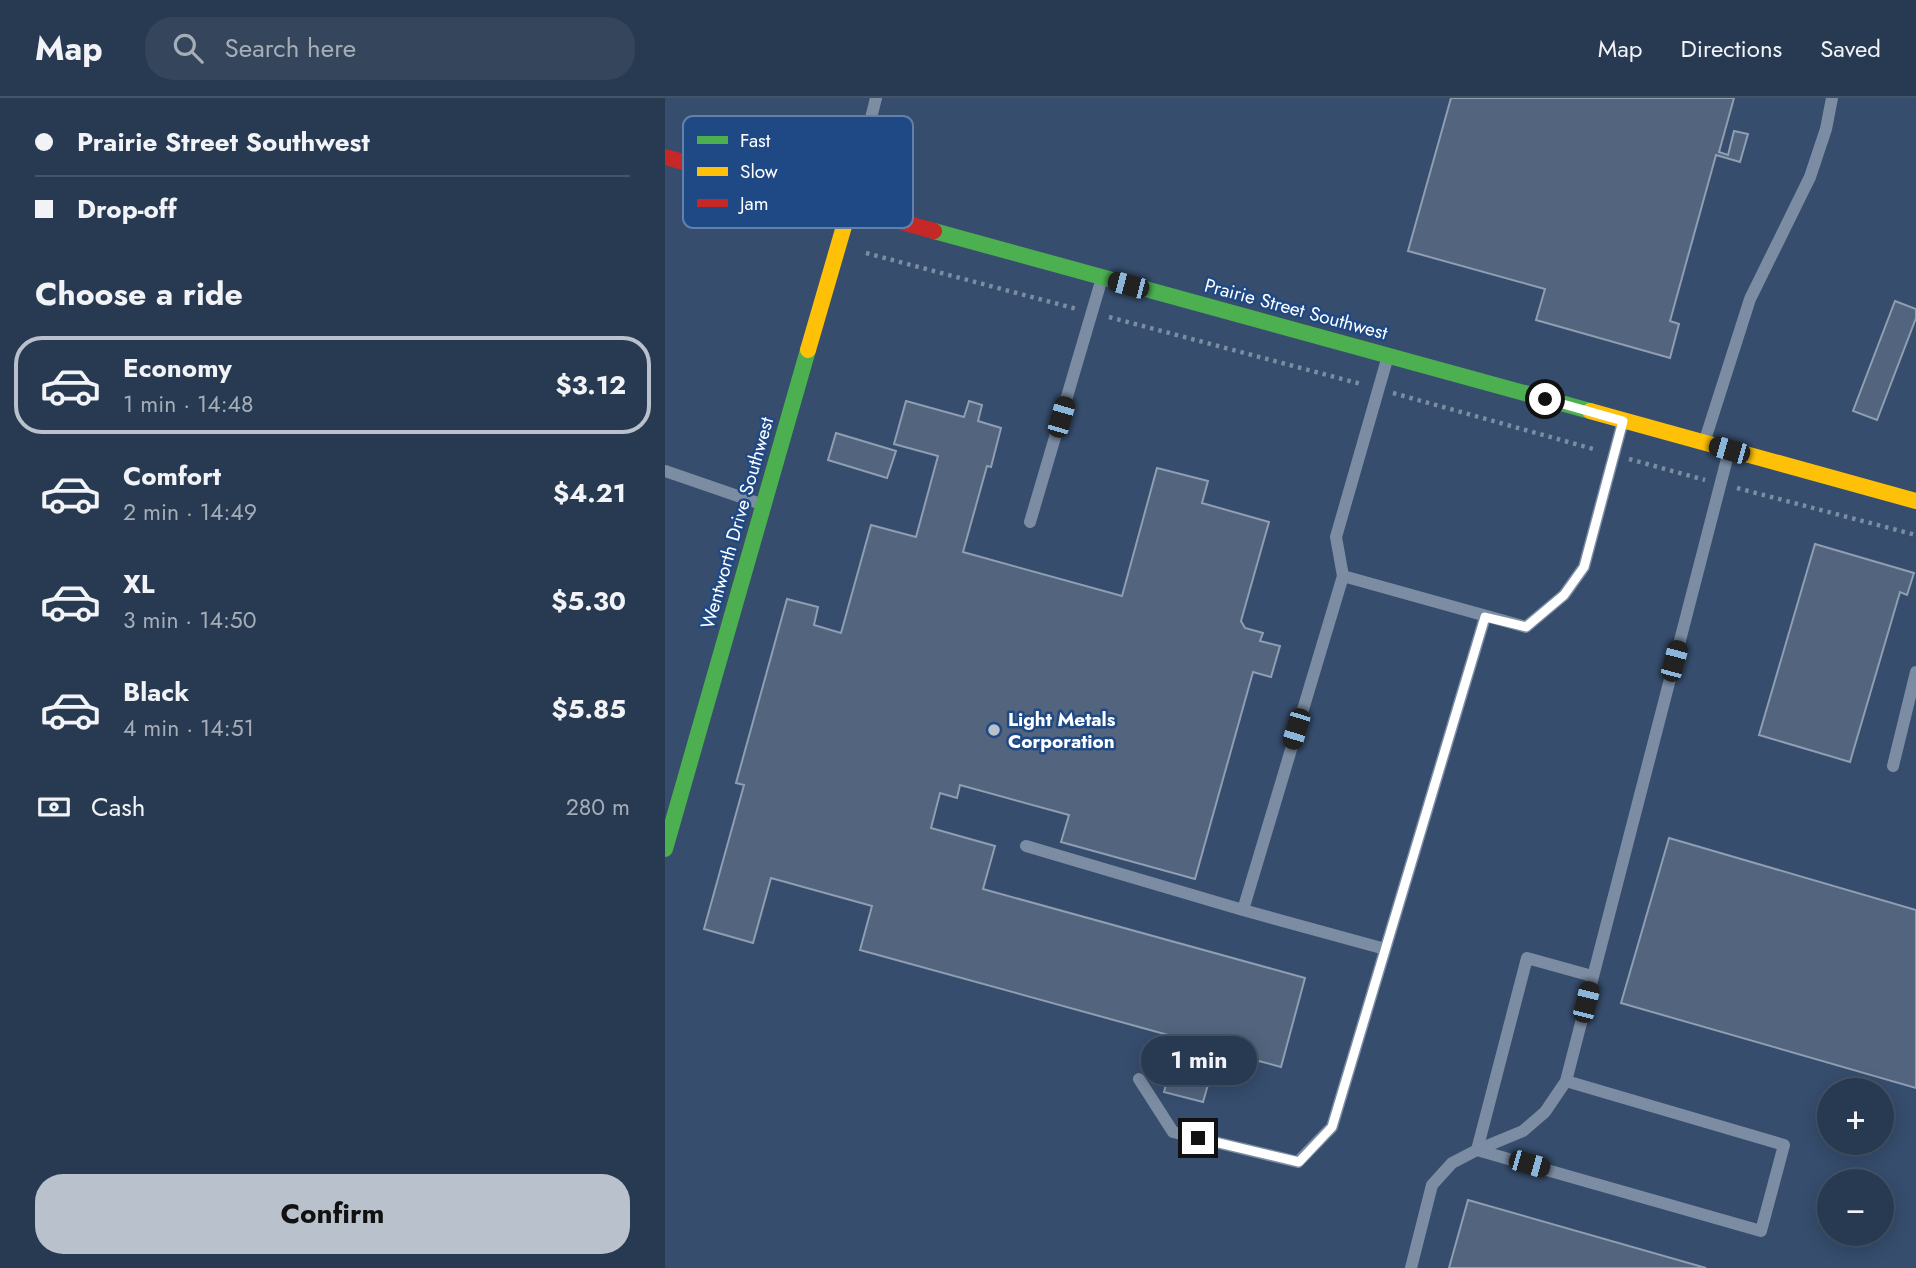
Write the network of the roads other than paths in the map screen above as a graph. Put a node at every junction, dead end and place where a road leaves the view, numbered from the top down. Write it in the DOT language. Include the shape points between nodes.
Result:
graph roads {
  1 [pos="876,98"];
  2 [pos="1832,98"];
  3 [pos="872,116"];
  4 [pos="665,157"];
  5 [pos="683,162"];
  6 [pos="913,226"];
  7 [pos="844,228"];
  8 [pos="1102,278"];
  9 [pos="1388,355"];
  10 [pos="1623,421"];
  11 [pos="1703,443"];
  12 [pos="1729,450"];
  13 [pos="665,471"];
  14 [pos="1916,501"];
  15 [pos="765,505"];
  16 [pos="1030,522"];
  17 [pos="1343,576"];
  18 [pos="1485,617"];
  19 [pos="1916,672"];
  20 [pos="1893,766"];
  21 [pos="670,817"];
  22 [pos="1026,846"];
  23 [pos="665,849"];
  24 [pos="1243,910"];
  25 [pos="1385,949"];
  26 [pos="1592,976"];
  27 [pos="1139,1079"];
  28 [pos="1566,1081"];
  29 [pos="1477,1150"];
  30 [pos="1411,1268"];
  1 -- 3 [label="lane"];
  2 -- 11 [label="lane" via="1809,177 1750,299"];
  4 -- 5 [label="street, Prairie Street Southwest"];
  6 -- 8 [label="street, Prairie Street Southwest"];
  7 -- 15 [label="street, Wentworth Drive Southwest"];
  8 -- 9 [label="street, Prairie Street Southwest"];
  8 -- 16 [label="lane"];
  9 -- 10 [label="street, Prairie Street Southwest"];
  9 -- 17 [label="lane" via="1336,537"];
  10 -- 11 [label="street, Prairie Street Southwest"];
  10 -- 18 [label="lane" via="1584,567 1564,595 1526,627"];
  11 -- 12 [label="street, Prairie Street Southwest"];
  12 -- 14 [label="street, Prairie Street Southwest"];
  12 -- 26 [label="lane"];
  13 -- 15 [label="lane"];
  15 -- 21 [label="street, Wentworth Drive Southwest"];
  17 -- 18 [label="lane"];
  17 -- 24 [label="lane"];
  18 -- 25 [label="lane"];
  19 -- 20 [label="lane"];
  21 -- 23 [label="street, Wentworth Drive Southwest"];
  22 -- 24 [label="lane"];
  24 -- 25 [label="lane"];
  25 -- 27 [label="lane" via="1332,1127 1299,1162 1173,1132"];
  26 -- 28 [label="lane"];
  26 -- 29 [label="lane" via="1527,958"];
  28 -- 29 [label="lane" via="1545,1112 1523,1131"];
  28 -- 29 [label="lane" via="1784,1145 1761,1231"];
  29 -- 30 [label="lane" via="1452,1163 1432,1185"];
}
